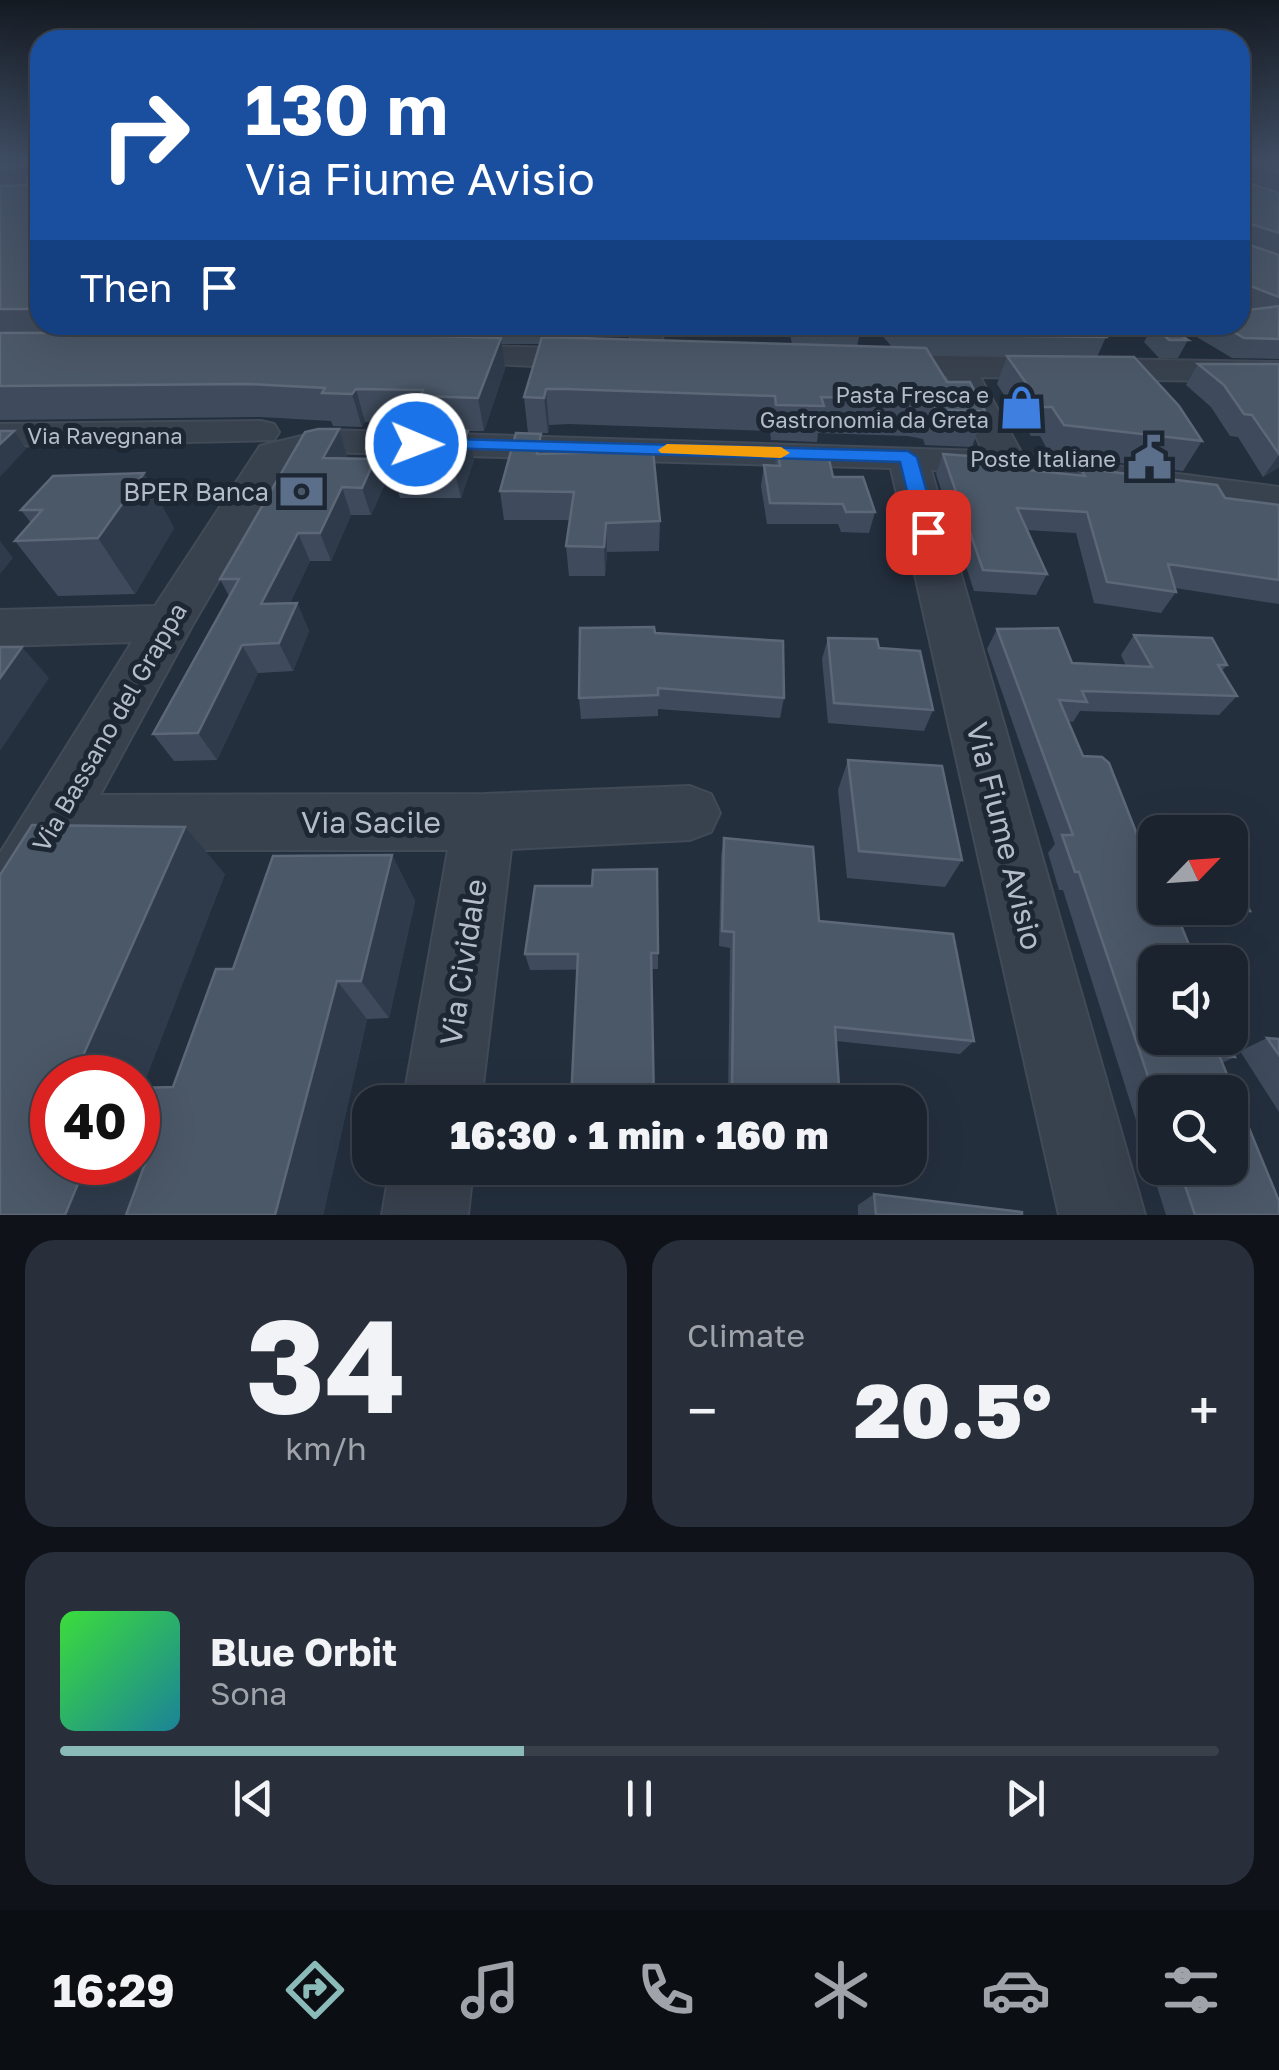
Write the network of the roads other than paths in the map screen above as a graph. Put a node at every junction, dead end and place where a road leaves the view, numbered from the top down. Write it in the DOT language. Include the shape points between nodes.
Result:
graph roads {
  1 [pos="645,335"];
  2 [pos="458,340"];
  3 [pos="1176,340"];
  4 [pos="855,350"];
  5 [pos="403,354"];
  6 [pos="645,361"];
  7 [pos="682,362"];
  8 [pos="960,369"];
  9 [pos="1219,372"];
  10 [pos="1279,372"];
  11 [pos="0,435"];
  12 [pos="252,445"];
  13 [pos="908,457"];
  14 [pos="1008,464"];
  15 [pos="1279,499"];
  16 [pos="168,623"];
  17 [pos="0,628"];
  18 [pos="690,812"];
  19 [pos="484,822"];
  20 [pos="52,827"];
  21 [pos="0,914"];
  22 [pos="445,1085"];
  23 [pos="429,1185"];
  24 [pos="425,1215"];
  25 [pos="1102,1215"];
  1 -- 6 [label="street"];
  2 -- 5 [label="street"];
  2 -- 6 [label="street"];
  3 -- 9 [label="street"];
  4 -- 8 [label="street" via="886,366"];
  6 -- 7 [label="street"];
  8 -- 9 [label="street"];
  8 -- 14 [label="street"];
  9 -- 10 [label="street"];
  11 -- 12 [label="street, Via Ravegnana"];
  12 -- 13 [label="street, Via Ravegnana" via="328,441"];
  12 -- 16 [label="street, Via Bassano del Grappa" via="218,540"];
  13 -- 14 [label="street, Via Ravegnana"];
  13 -- 25 [label="street, Via Fiume Avisio"];
  14 -- 15 [label="street, Via Ravegnana"];
  16 -- 17 [label="street"];
  16 -- 20 [label="street, Via Bassano del Grappa"];
  18 -- 19 [label="street, Via Sacile"];
  19 -- 20 [label="street, Via Sacile"];
  19 -- 22 [label="street, Via Cividale"];
  20 -- 21 [label="street, Via Bassano del Grappa"];
  23 -- 24 [label="street"];
}
